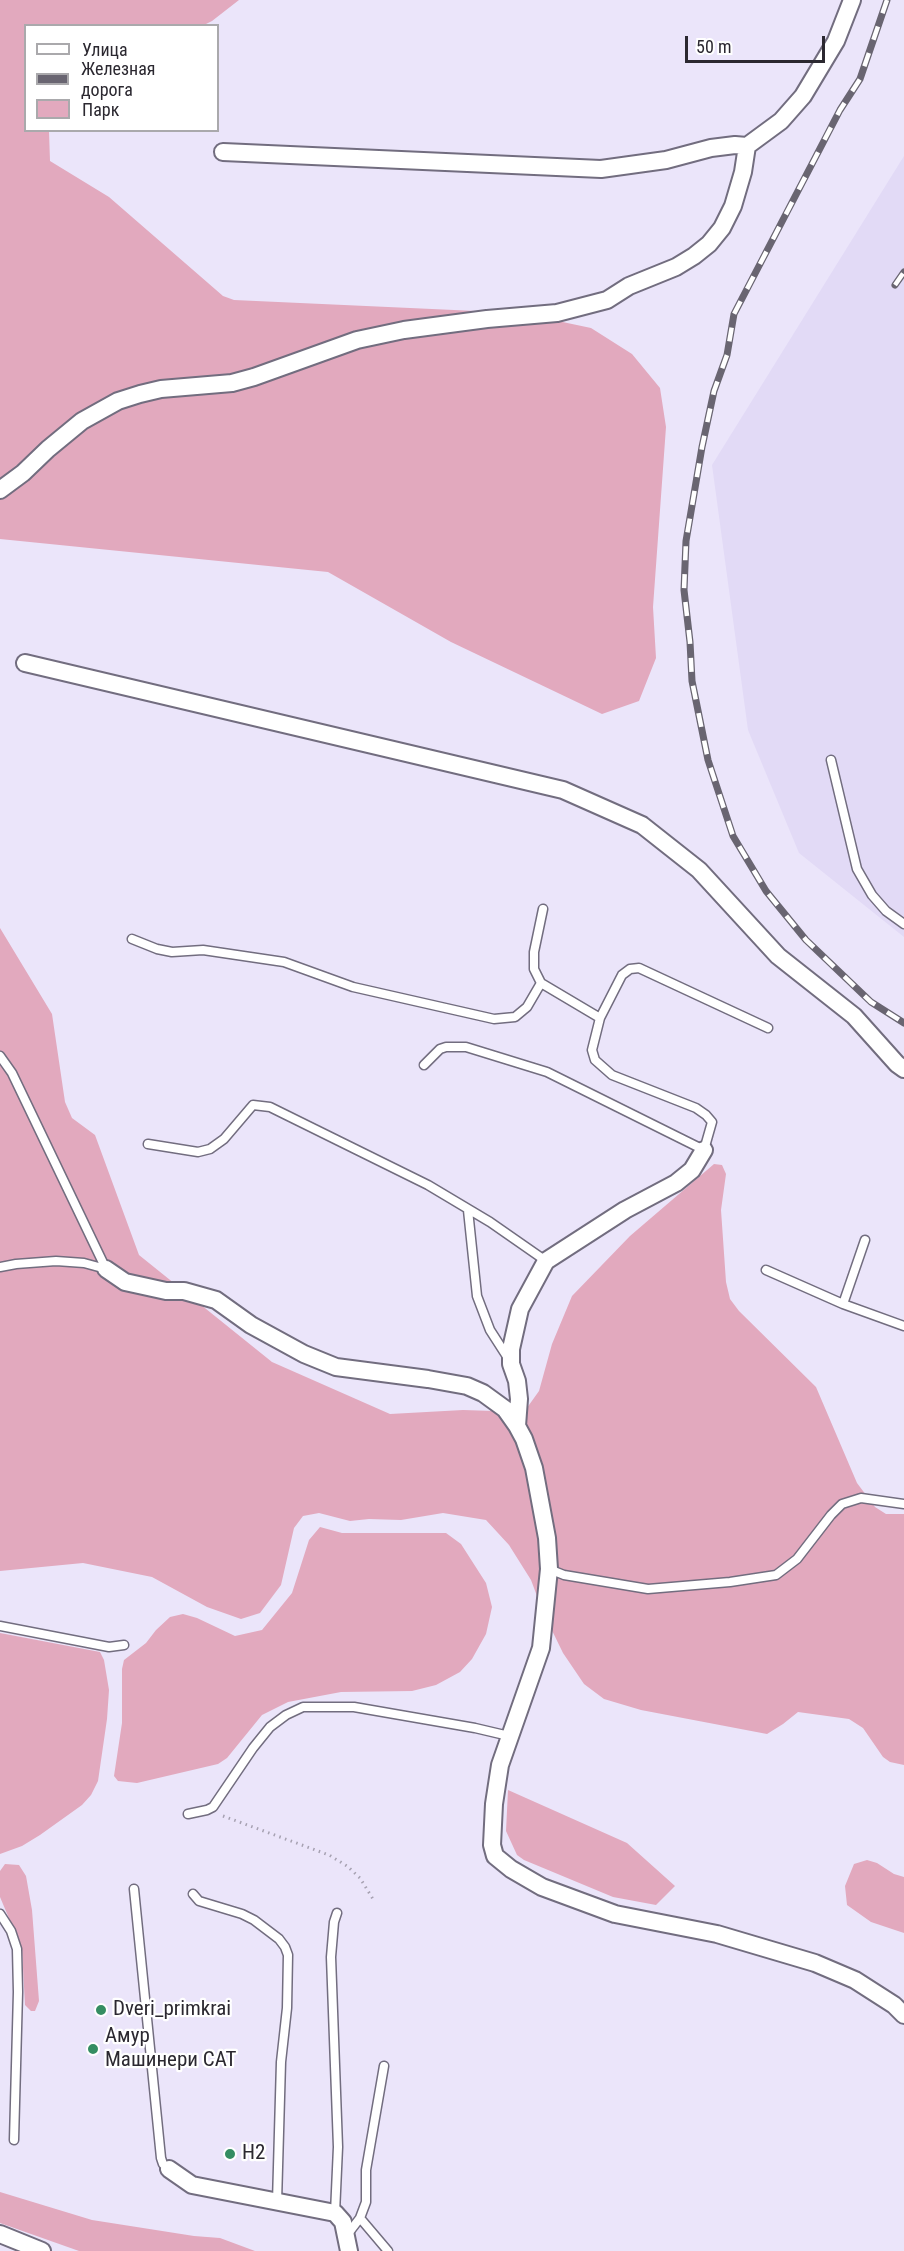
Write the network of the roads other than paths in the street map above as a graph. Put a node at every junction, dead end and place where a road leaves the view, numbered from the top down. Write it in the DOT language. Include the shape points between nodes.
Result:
graph roads {
  1 [pos="852,0"];
  2 [pos="747,146"];
  3 [pos="223,152"];
  4 [pos="0,490"];
  5 [pos="25,663"];
  6 [pos="831,760"];
  7 [pos="543,909"];
  8 [pos="904,924"];
  9 [pos="132,939"];
  10 [pos="541,983"];
  11 [pos="600,1018"];
  12 [pos="768,1028"];
  13 [pos="0,1056"];
  14 [pos="424,1065"];
  15 [pos="904,1069"];
  16 [pos="148,1143"];
  17 [pos="704,1150"];
  18 [pos="468,1210"];
  19 [pos="865,1240"];
  20 [pos="546,1261"];
  21 [pos="0,1268"];
  22 [pos="106,1269"];
  23 [pos="766,1270"];
  24 [pos="843,1304"];
  25 [pos="904,1326"];
  26 [pos="512,1364"];
  27 [pos="517,1426"];
  28 [pos="904,1504"];
  29 [pos="549,1569"];
  30 [pos="0,1626"];
  31 [pos="124,1645"];
  32 [pos="509,1736"];
  33 [pos="188,1814"];
  34 [pos="134,1889"];
  35 [pos="193,1894"];
  36 [pos="338,1912"];
  37 [pos="0,1914"];
  38 [pos="904,2015"];
  39 [pos="384,2066"];
  40 [pos="14,2140"];
  41 [pos="169,2169"];
  42 [pos="277,2202"];
  43 [pos="335,2213"];
  44 [pos="360,2218"];
  45 [pos="0,2234"];
  46 [pos="348,2243"];
  47 [pos="42,2251"];
  48 [pos="388,2251"];
  1 -- 2 [label="street" via="836,41 803,96 781,121"];
  2 -- 3 [label="street" via="711,148 666,160 602,169"];
  2 -- 4 [label="street" via="733,206 709,244 676,267 629,286 607,300 557,313 385,334 357,340 254,377 140,394 82,421"];
  5 -- 15 [label="street" via="563,790 642,825 699,870 778,956 854,1016"];
  6 -- 8 [label="lane" via="857,869 872,895"];
  7 -- 10 [label="lane" via="534,952 534,969"];
  9 -- 10 [label="lane" via="172,952 203,950 284,962 353,987 494,1019 515,1017"];
  10 -- 11 [label="lane"];
  11 -- 12 [label="lane" via="622,975 639,968"];
  11 -- 17 [label="lane" via="592,1050 595,1060 612,1075 706,1115 712,1122"];
  13 -- 22 [label="lane" via="12,1073"];
  14 -- 17 [label="lane" via="440,1049 466,1047 547,1072"];
  16 -- 18 [label="lane" via="198,1152 210,1149 224,1139 253,1105 270,1107 428,1185"];
  17 -- 20 [label="street" via="692,1170 676,1183 625,1210"];
  18 -- 20 [label="lane"];
  18 -- 26 [label="lane" via="477,1296 490,1330"];
  19 -- 24 [label="lane"];
  20 -- 26 [label="street" via="520,1309 511,1349"];
  21 -- 22 [label="lane" via="56,1261"];
  22 -- 27 [label="street" via="124,1282 166,1291 184,1290 216,1300 259,1330 336,1367 467,1386 504,1409"];
  23 -- 24 [label="lane"];
  24 -- 25 [label="lane"];
  26 -- 27 [label="street" via="519,1399"];
  27 -- 29 [label="street" via="534,1468"];
  28 -- 29 [label="lane" via="861,1498 842,1504 797,1559 776,1575 648,1589"];
  29 -- 32 [label="street" via="541,1648"];
  30 -- 31 [label="lane" via="109,1647"];
  32 -- 33 [label="lane" via="354,1707 303,1707 270,1727 213,1807"];
  32 -- 38 [label="street" via="500,1765 491,1830 495,1856 511,1869 542,1887 615,1914 717,1934 815,1963 855,1980"];
  34 -- 41 [label="lane" via="161,2158"];
  35 -- 42 [label="lane" via="198,1901 254,1920 279,1939 288,1955"];
  36 -- 43 [label="lane" via="331,1957 338,2147"];
  37 -- 40 [label="lane" via="17,1949"];
  39 -- 44 [label="lane" via="366,2170 366,2202"];
  41 -- 42 [label="street" via="192,2185"];
  42 -- 43 [label="street"];
  43 -- 46 [label="street" via="344,2222"];
  44 -- 46 [label="lane"];
  44 -- 48 [label="lane"];
  45 -- 47 [label="street"];
}
